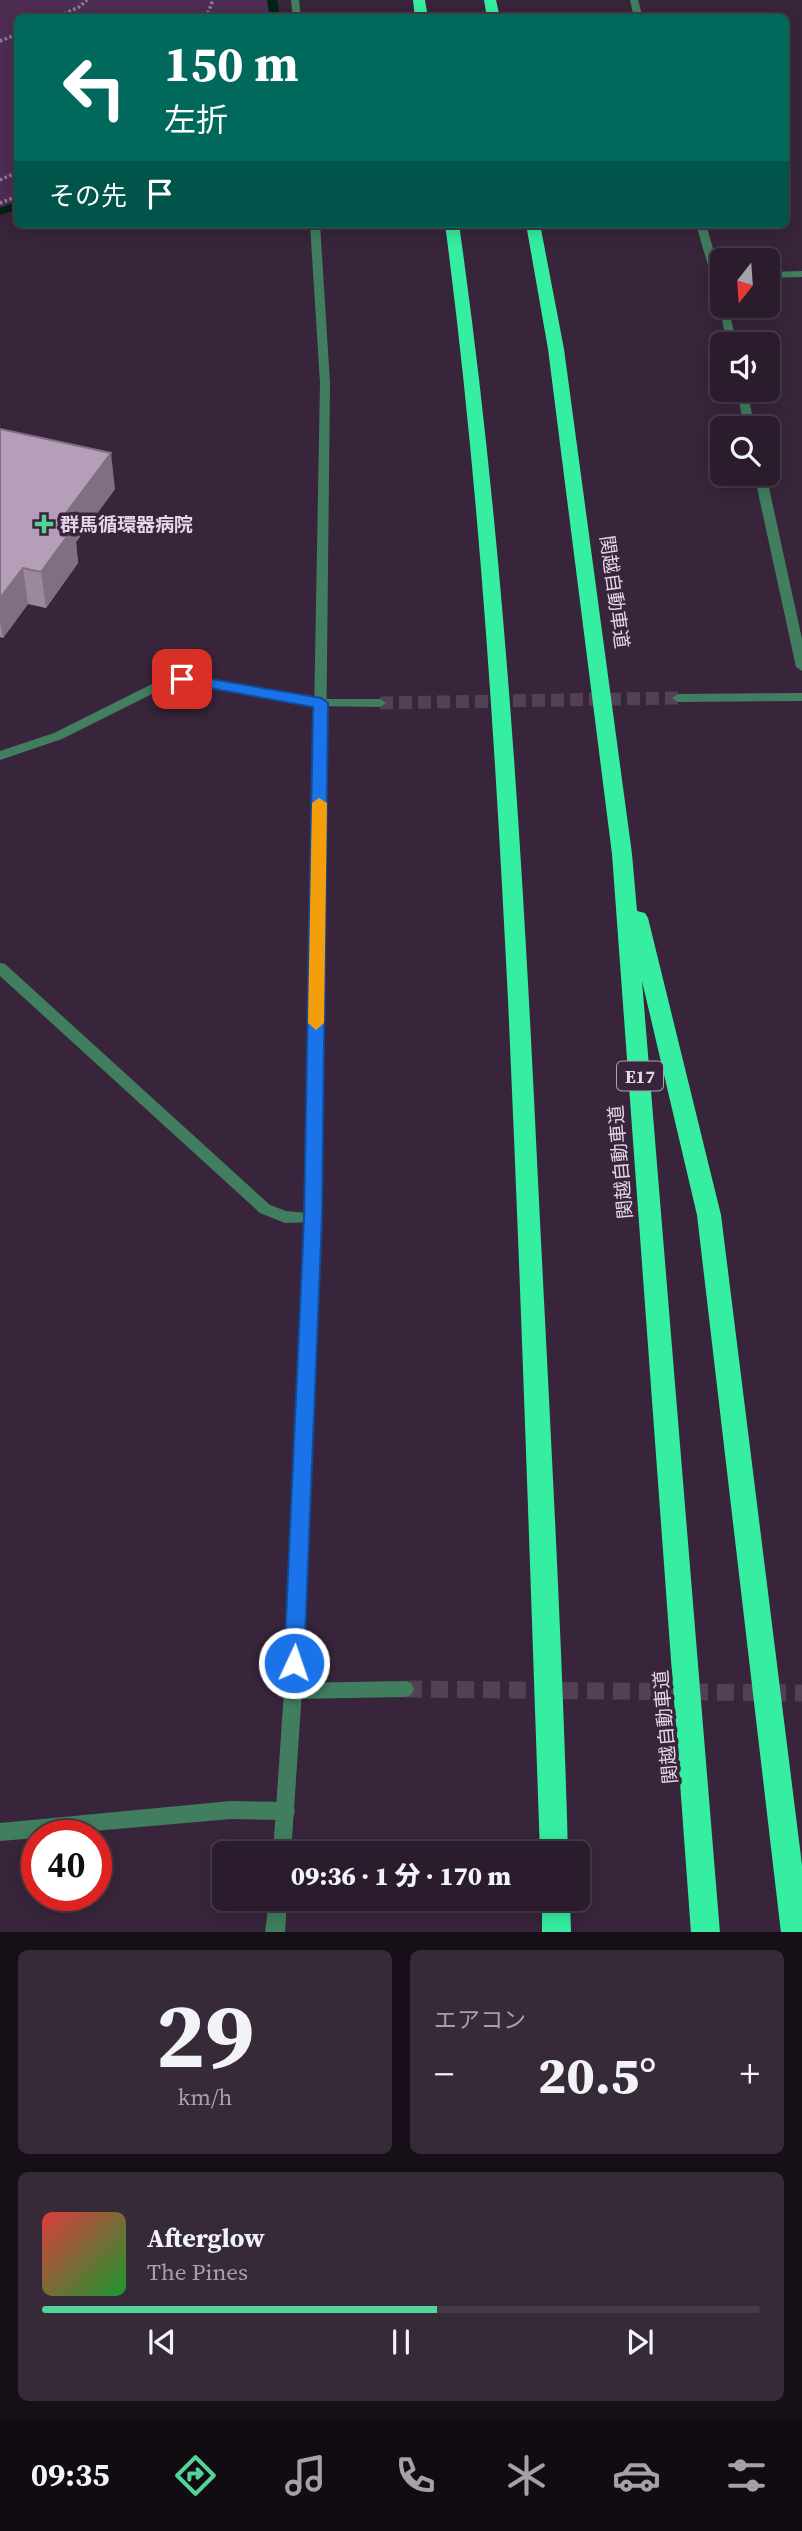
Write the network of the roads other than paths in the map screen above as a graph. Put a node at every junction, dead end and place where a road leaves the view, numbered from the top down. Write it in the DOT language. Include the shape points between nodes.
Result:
graph roads {
  1 [pos="315,228"];
  2 [pos="453,228"];
  3 [pos="534,228"];
  4 [pos="703,228"];
  5 [pos="710,248"];
  6 [pos="802,274"];
  7 [pos="780,275"];
  8 [pos="763,486"];
  9 [pos="802,667"];
  10 [pos="802,696"];
  11 [pos="678,698"];
  12 [pos="321,703"];
  13 [pos="380,703"];
  14 [pos="0,756"];
  15 [pos="622,855"];
  16 [pos="0,968"];
  17 [pos="313,1218"];
  18 [pos="405,1689"];
  19 [pos="293,1691"];
  20 [pos="286,1811"];
  21 [pos="0,1832"];
  22 [pos="283,1841"];
  23 [pos="554,1841"];
  24 [pos="277,1911"];
  25 [pos="556,1911"];
  26 [pos="275,1932"];
  27 [pos="557,1932"];
  28 [pos="706,1932"];
  29 [pos="796,1932"];
  1 -- 12 [label="street" via="325,383"];
  2 -- 23 [label="highway" via="471,349 500,667 522,1058"];
  3 -- 15 [label="highway, 関越自動車道 / E17" via="556,349"];
  4 -- 5 [label="street"];
  6 -- 7 [label="street"];
  8 -- 9 [label="street"];
  10 -- 11 [label="street"];
  12 -- 13 [label="street"];
  12 -- 14 [label="street" via="182,679 160,685 58,736"];
  12 -- 17 [label="street"];
  15 -- 28 [label="highway, 関越自動車道 / E17"];
  15 -- 29 [label="highway" via="709,1215"];
  16 -- 17 [label="street" via="265,1209 285,1217"];
  17 -- 19 [label="street"];
  18 -- 19 [label="street"];
  19 -- 20 [label="street"];
  20 -- 21 [label="street" via="232,1810"];
  20 -- 22 [label="street"];
  24 -- 26 [label="street"];
  25 -- 27 [label="highway"];
}
